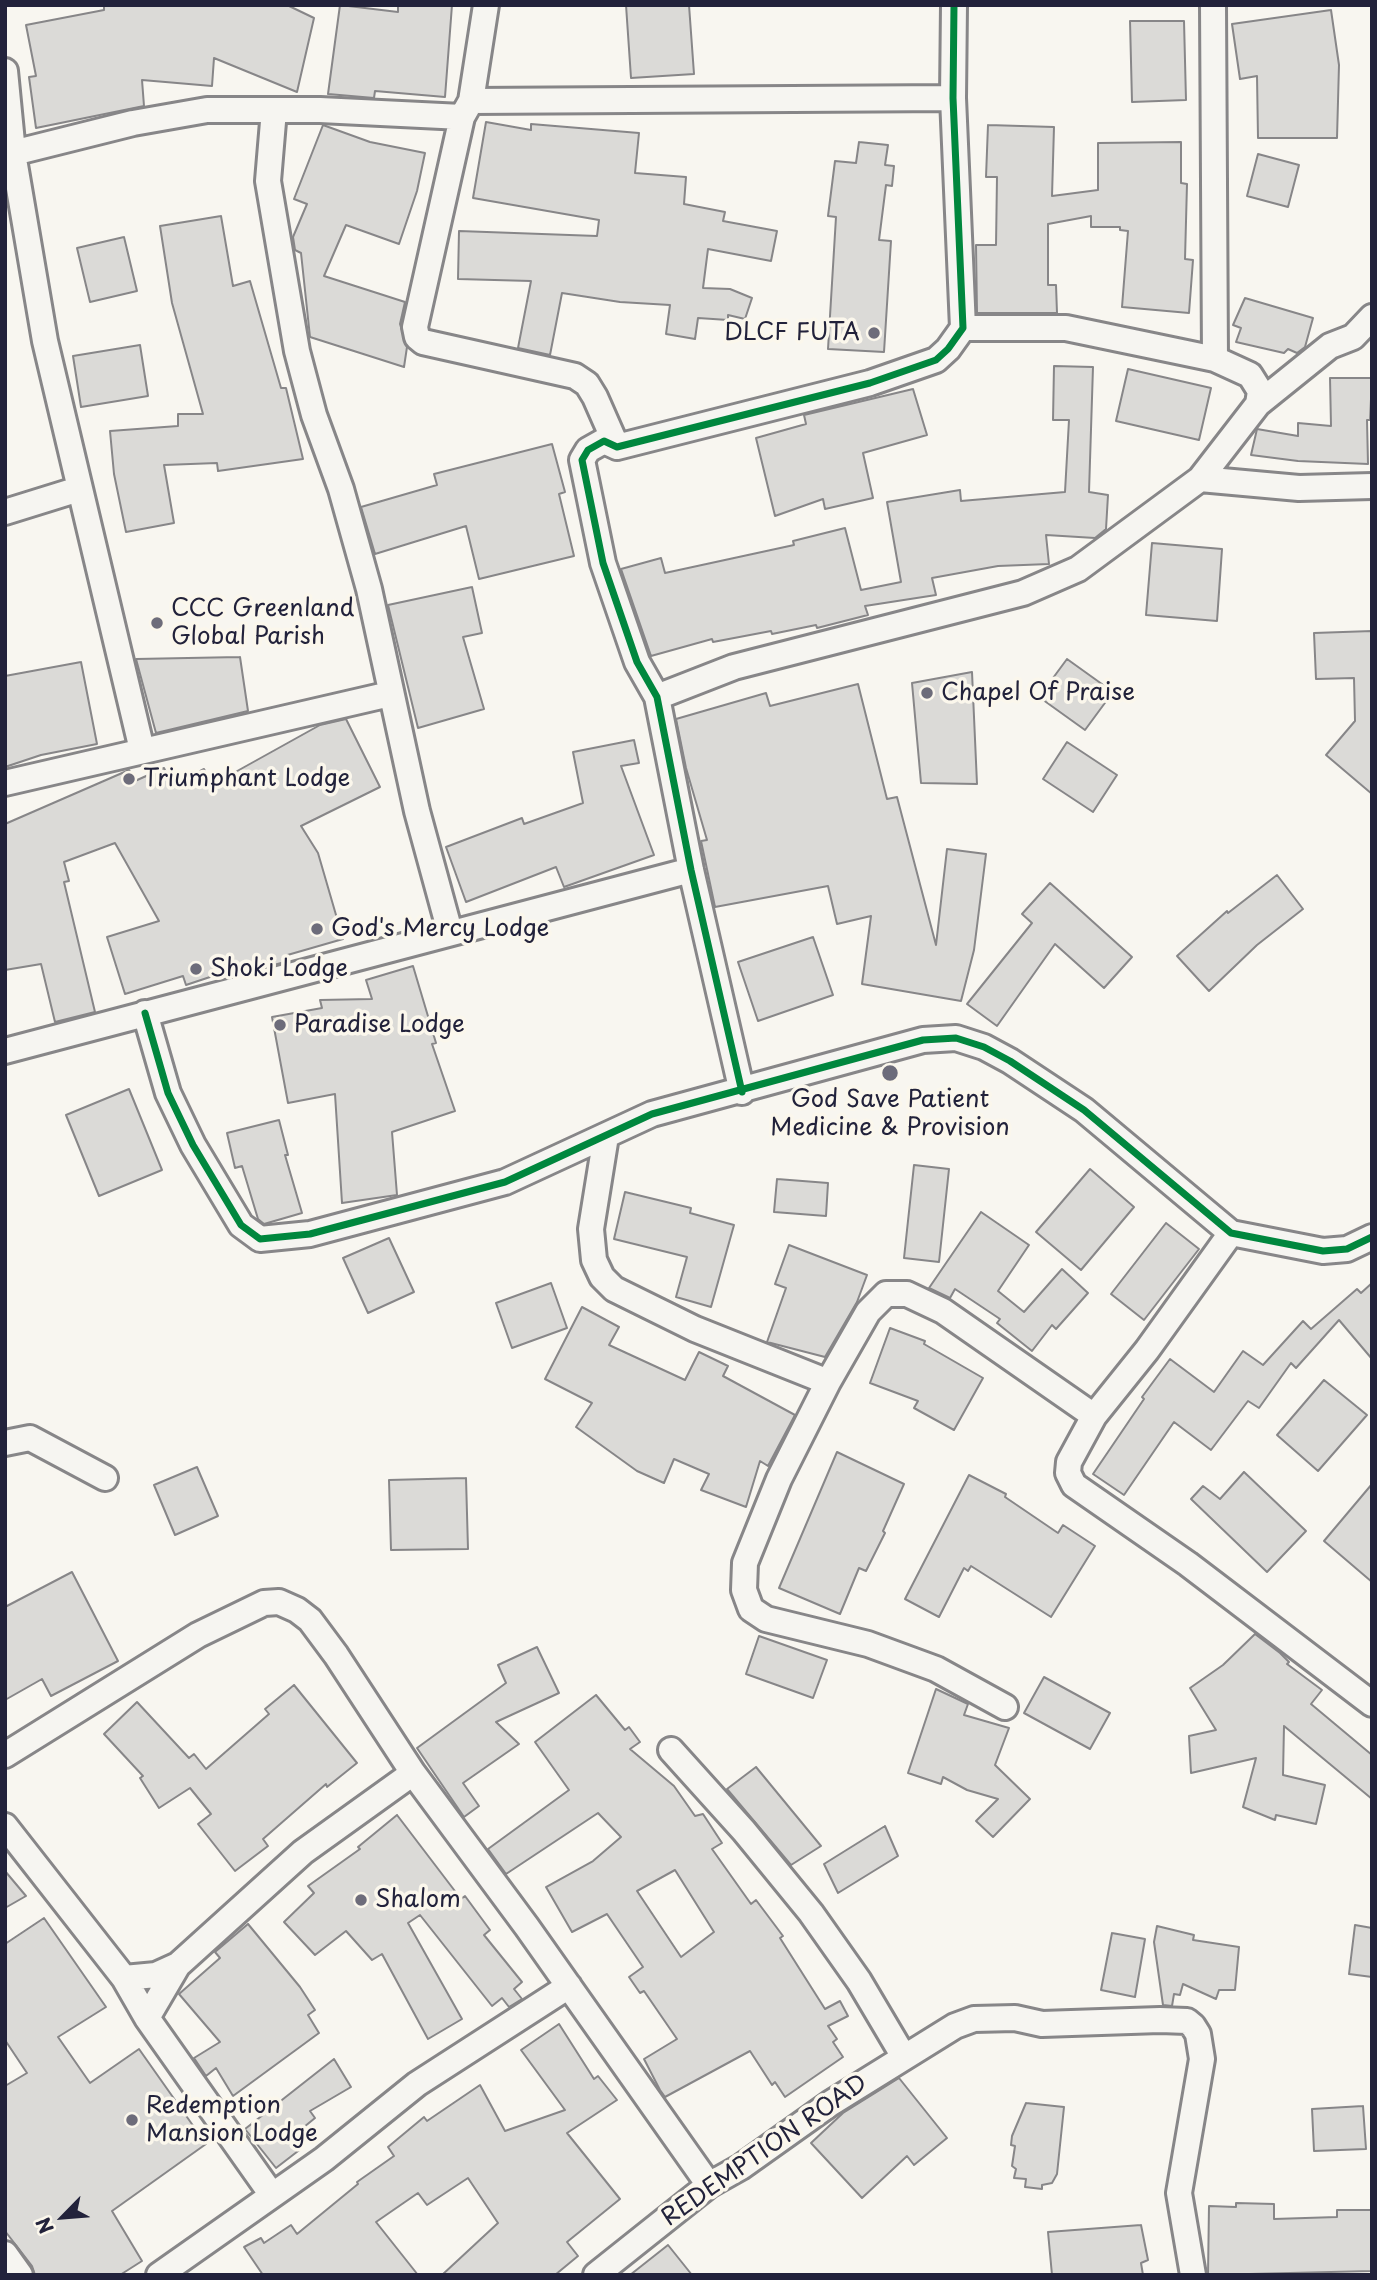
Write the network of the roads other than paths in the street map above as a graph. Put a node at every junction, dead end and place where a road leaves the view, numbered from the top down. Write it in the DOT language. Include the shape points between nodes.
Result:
graph roads {
  1 [pos="486,5"];
  2 [pos="954,5"];
  3 [pos="1213,5"];
  4 [pos="5,71"];
  5 [pos="953,97"];
  6 [pos="467,109"];
  7 [pos="274,110"];
  8 [pos="13,153"];
  9 [pos="1372,317"];
  10 [pos="963,328"];
  11 [pos="1215,359"];
  12 [pos="1258,404"];
  13 [pos="617,447"];
  14 [pos="1200,479"];
  15 [pos="1372,486"];
  16 [pos="79,489"];
  17 [pos="5,512"];
  18 [pos="390,694"];
  19 [pos="657,697"];
  20 [pos="142,750"];
  21 [pos="5,783"];
  22 [pos="691,870"];
  23 [pos="450,932"];
  24 [pos="145,1013"];
  25 [pos="5,1051"];
  26 [pos="742,1092"];
  27 [pos="606,1136"];
  28 [pos="1231,1233"];
  29 [pos="1372,1237"];
  30 [pos="828,1382"];
  31 [pos="1094,1416"];
  32 [pos="5,1443"];
  33 [pos="105,1478"];
  34 [pos="1372,1704"];
  35 [pos="1005,1707"];
  36 [pos="671,1750"];
  37 [pos="5,1755"];
  38 [pos="413,1773"];
  39 [pos="5,1826"];
  40 [pos="178,1965"];
  41 [pos="124,1978"];
  42 [pos="569,1986"];
  43 [pos="147,2018"];
  44 [pos="904,2057"];
  45 [pos="709,2185"];
  46 [pos="272,2195"];
  47 [pos="5,2254"];
  48 [pos="20,2275"];
  49 [pos="159,2275"];
  50 [pos="596,2275"];
  51 [pos="1193,2275"];
  1 -- 6 [label="street"];
  2 -- 5 [label="street"];
  3 -- 11 [label="street"];
  4 -- 8 [label="street"];
  5 -- 6 [label="street"];
  5 -- 10 [label="street"];
  6 -- 7 [label="street"];
  6 -- 13 [label="street" via="415,327 417,337 575,376 596,397"];
  7 -- 8 [label="street" via="208,110"];
  7 -- 18 [label="street" via="268,181 297,351 369,589"];
  8 -- 16 [label="street" via="45,341"];
  9 -- 12 [label="street" via="1353,337 1330,346"];
  10 -- 11 [label="street" via="1066,328"];
  10 -- 13 [label="street" via="936,360 916,369"];
  11 -- 12 [label="street" via="1250,375 1261,391"];
  12 -- 14 [label="street"];
  13 -- 19 [label="street" via="604,441 588,450 582,460 583,472 603,563 637,662"];
  14 -- 15 [label="street" via="1299,488"];
  14 -- 19 [label="street" via="1078,569 1023,593 747,664"];
  16 -- 17 [label="street"];
  16 -- 20 [label="street"];
  18 -- 20 [label="street"];
  18 -- 23 [label="street"];
  19 -- 22 [label="street"];
  20 -- 21 [label="street"];
  22 -- 23 [label="street"];
  22 -- 26 [label="street"];
  23 -- 24 [label="street"];
  24 -- 25 [label="street"];
  24 -- 27 [label="street" via="168,1093 193,1145 241,1225 260,1239 310,1234 505,1182"];
  26 -- 27 [label="street" via="652,1114"];
  26 -- 28 [label="street" via="923,1040 956,1038 1010,1061 1084,1110"];
  27 -- 30 [label="street" via="591,1229 594,1260 602,1277 614,1289 695,1329"];
  28 -- 29 [label="street" via="1323,1251 1346,1249"];
  28 -- 31 [label="street"];
  30 -- 31 [label="street" via="868,1311 886,1294 907,1294 943,1311"];
  30 -- 35 [label="street" via="779,1479 745,1563 744,1590 751,1609 766,1619 868,1644 936,1669"];
  31 -- 34 [label="street" via="1069,1462 1074,1485 1188,1564"];
  32 -- 33 [label="street" via="30,1438"];
  36 -- 44 [label="street" via="811,1913"];
  37 -- 38 [label="street" via="198,1635 264,1603 279,1602 310,1619"];
  38 -- 40 [label="street" via="303,1852"];
  38 -- 42 [label="street"];
  39 -- 41 [label="street"];
  40 -- 41 [label="street" via="156,1975"];
  40 -- 43 [label="street"];
  41 -- 43 [label="street"];
  42 -- 45 [label="street"];
  42 -- 46 [label="street" via="417,2084"];
  43 -- 46 [label="street"];
  44 -- 45 [label="street, REDEMPTION ROAD"];
  44 -- 51 [label="street, REDEMPTION ROAD" via="974,2019 1015,2018 1042,2024 1187,2021 1198,2034 1202,2059 1179,2193"];
  45 -- 50 [label="street, REDEMPTION ROAD"];
  46 -- 49 [label="street"];
  47 -- 48 [label="street"];
}
